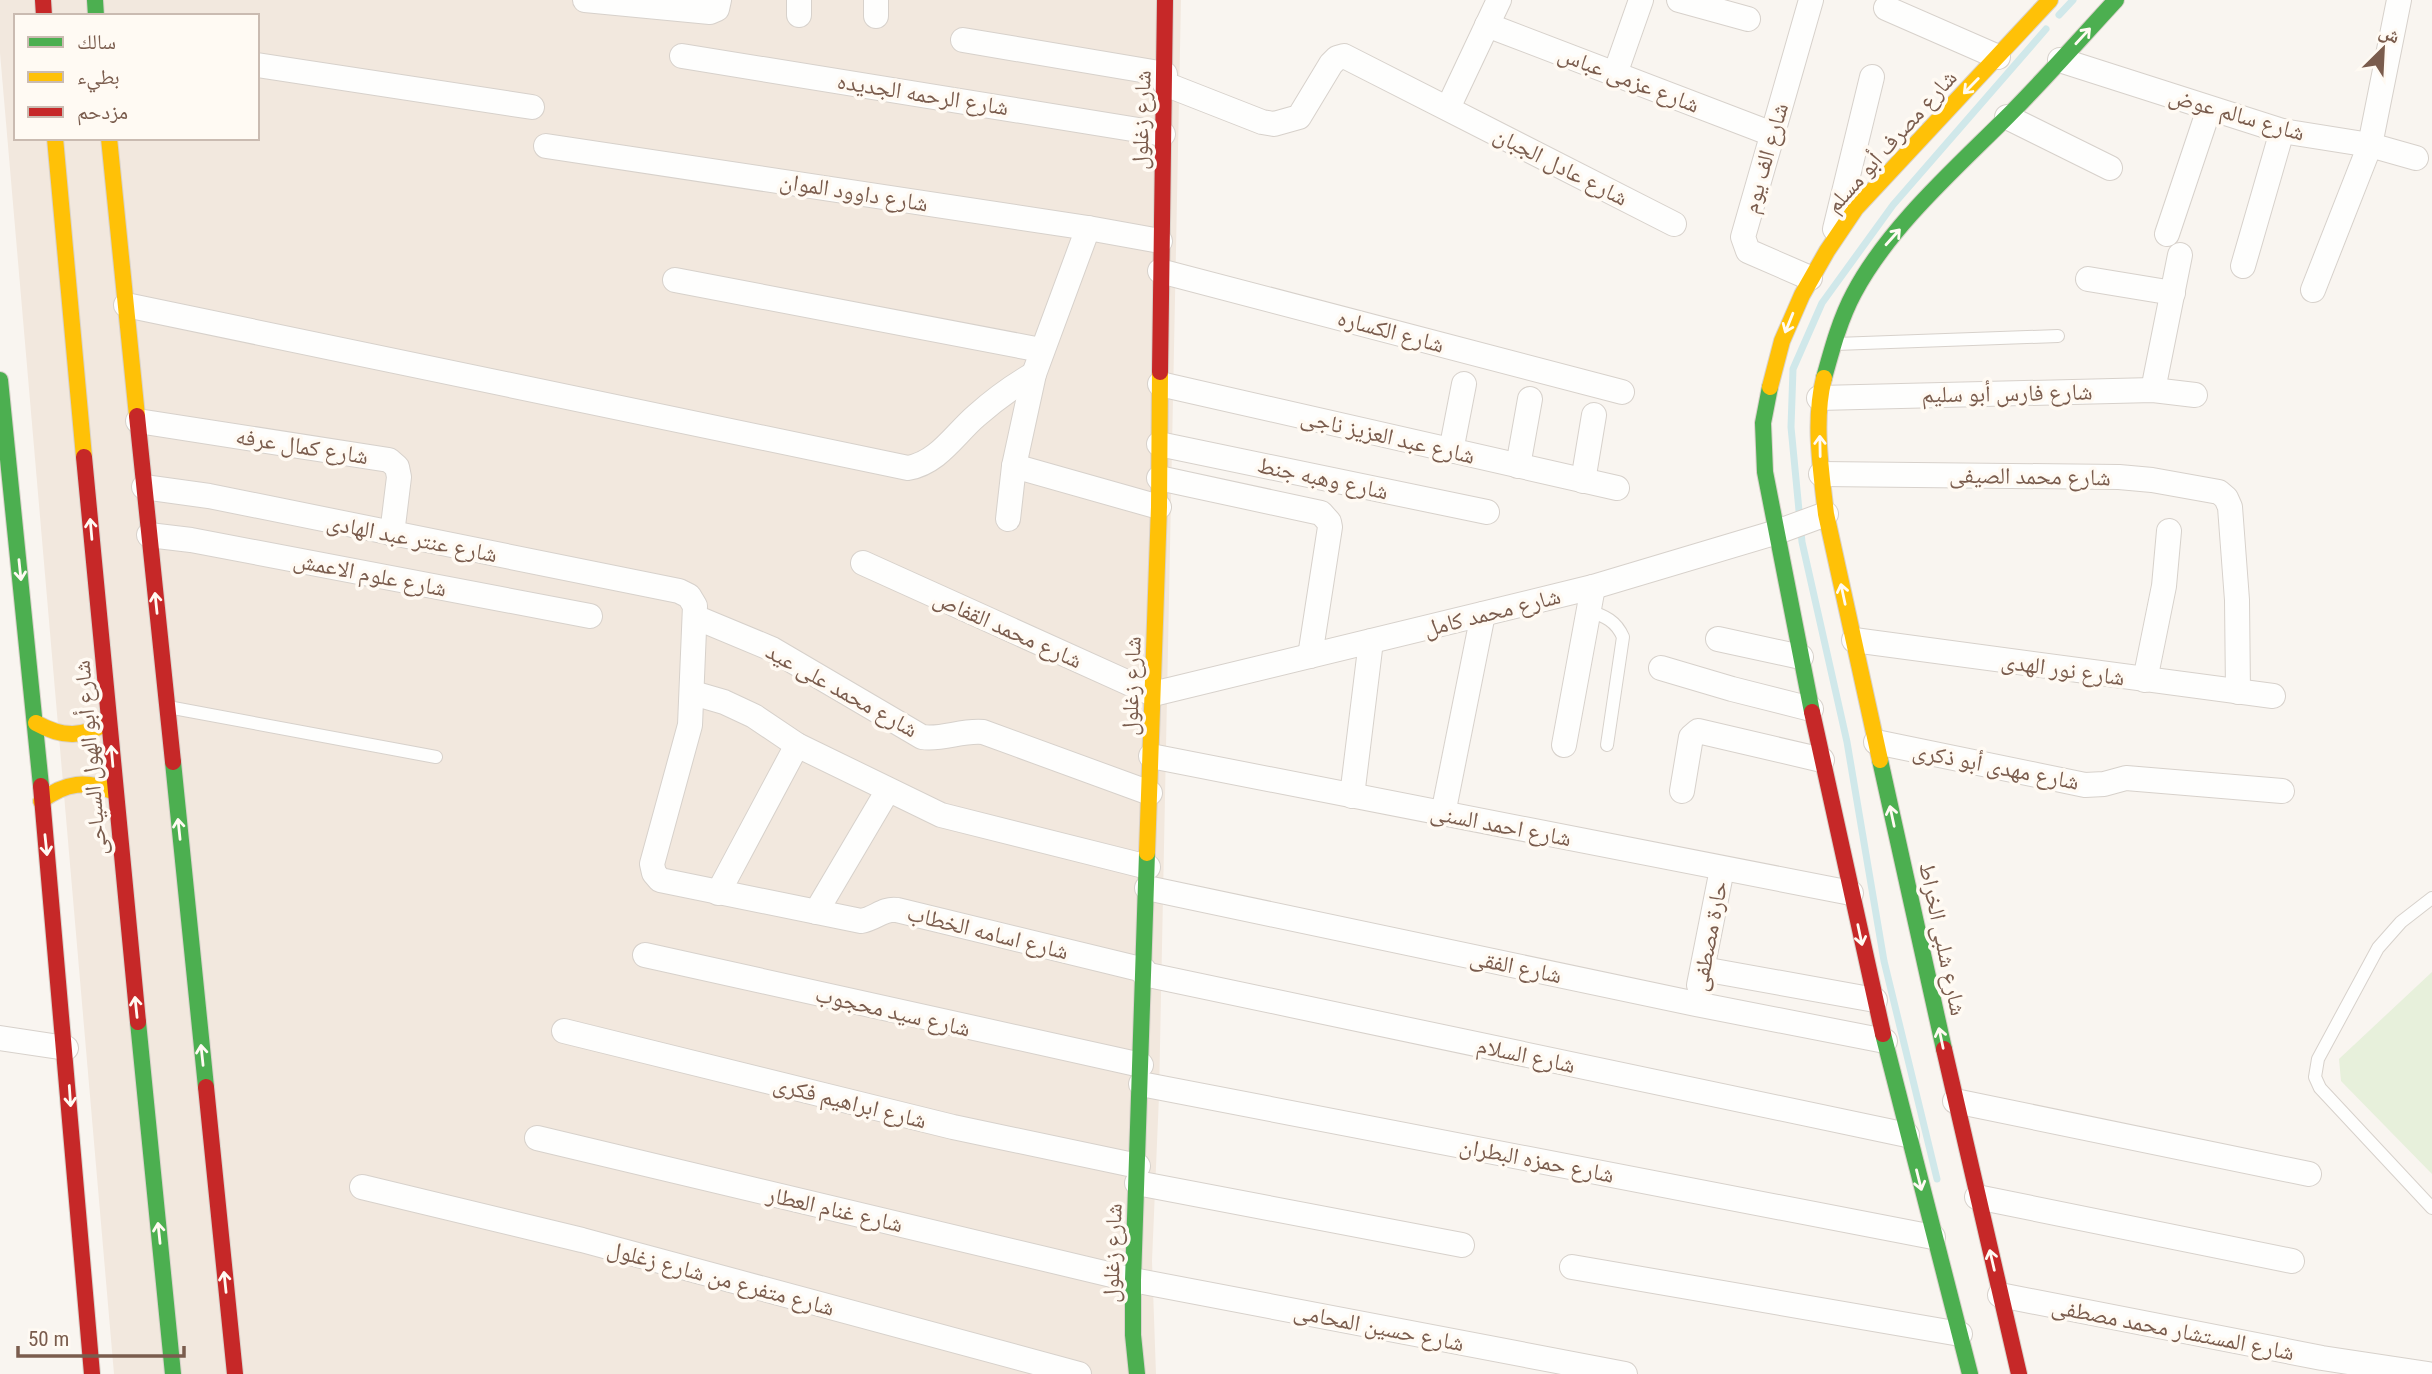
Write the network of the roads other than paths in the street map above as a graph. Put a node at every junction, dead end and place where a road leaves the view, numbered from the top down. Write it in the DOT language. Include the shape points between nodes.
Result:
graph roads {
  1 [pos="585,0"];
  2 [pos="719,0"];
  3 [pos="1165,0"];
  4 [pos="1499,0"];
  5 [pos="1641,0"];
  6 [pos="1679,0"];
  7 [pos="1811,0"];
  8 [pos="2050,0"];
  9 [pos="2116,0"];
  10 [pos="2399,0"];
  11 [pos="1886,8"];
  12 [pos="1748,19"];
  13 [pos="1487,25"];
  14 [pos="963,40"];
  15 [pos="682,56"];
  16 [pos="1998,57"];
  17 [pos="2060,60"];
  18 [pos="259,65"];
  19 [pos="1615,74"];
  20 [pos="1872,77"];
  21 [pos="1165,79"];
  22 [pos="532,107"];
  23 [pos="1448,108"];
  24 [pos="2209,109"];
  25 [pos="2007,117"];
  26 [pos="2282,131"];
  27 [pos="1163,134"];
  28 [pos="1772,134"];
  29 [pos="1948,138"];
  30 [pos="55,140"];
  31 [pos="109,140"];
  32 [pos="2370,145"];
  33 [pos="546,146"];
  34 [pos="2416,158"];
  35 [pos="2110,169"];
  36 [pos="1674,224"];
  37 [pos="1088,228"];
  38 [pos="2167,234"];
  39 [pos="1160,241"];
  40 [pos="1832,243"];
  41 [pos="2180,255"];
  42 [pos="2243,266"];
  43 [pos="1160,271"];
  44 [pos="1810,278"];
  45 [pos="2088,279"];
  46 [pos="675,281"];
  47 [pos="2313,290"];
  48 [pos="2173,293"];
  49 [pos="126,304"];
  50 [pos="2059,336"];
  51 [pos="1833,344"];
  52 [pos="1041,350"];
  53 [pos="1034,374"];
  54 [pos="0,380"];
  55 [pos="1160,384"];
  56 [pos="1464,384"];
  57 [pos="2154,390"];
  58 [pos="1622,392"];
  59 [pos="2195,395"];
  60 [pos="1819,398"];
  61 [pos="1530,399"];
  62 [pos="1594,415"];
  63 [pos="138,421"];
  64 [pos="1159,444"];
  65 [pos="1451,451"];
  66 [pos="1014,466"];
  67 [pos="1518,466"];
  68 [pos="1821,474"];
  69 [pos="1160,478"];
  70 [pos="1583,481"];
  71 [pos="144,487"];
  72 [pos="1617,488"];
  73 [pos="1159,507"];
  74 [pos="1487,512"];
  75 [pos="1820,516"];
  76 [pos="1007,519"];
  77 [pos="1784,530"];
  78 [pos="2169,531"];
  79 [pos="392,534"];
  80 [pos="149,535"];
  81 [pos="863,563"];
  82 [pos="1591,599"];
  83 [pos="1483,614"];
  84 [pos="590,616"];
  85 [pos="695,617"];
  86 [pos="1718,639"];
  87 [pos="1854,640"];
  88 [pos="1371,641"];
  89 [pos="1310,656"];
  90 [pos="1801,657"];
  91 [pos="1661,668"];
  92 [pos="2146,680"];
  93 [pos="2238,692"];
  94 [pos="693,693"];
  95 [pos="1153,694"];
  96 [pos="2273,696"];
  97 [pos="167,707"];
  98 [pos="1811,709"];
  99 [pos="109,721"];
  100 [pos="36,723"];
  101 [pos="1876,743"];
  102 [pos="797,745"];
  103 [pos="1564,745"];
  104 [pos="1607,745"];
  105 [pos="1151,756"];
  106 [pos="436,757"];
  107 [pos="1822,760"];
  108 [pos="888,790"];
  109 [pos="1682,791"];
  110 [pos="2282,791"];
  111 [pos="115,792"];
  112 [pos="1150,793"];
  113 [pos="1352,796"];
  114 [pos="41,801"];
  115 [pos="1443,814"];
  116 [pos="1722,869"];
  117 [pos="1147,877"];
  118 [pos="718,893"];
  119 [pos="1851,893"];
  120 [pos="2432,898"];
  121 [pos="816,912"];
  122 [pos="645,955"];
  123 [pos="1703,969"];
  124 [pos="1144,972"];
  125 [pos="1875,1000"];
  126 [pos="1696,1004"];
  127 [pos="564,1031"];
  128 [pos="0,1038"];
  129 [pos="1885,1041"];
  130 [pos="66,1048"];
  131 [pos="1141,1074"];
  132 [pos="1955,1101"];
  133 [pos="1907,1135"];
  134 [pos="537,1138"];
  135 [pos="1138,1174"];
  136 [pos="2309,1174"];
  137 [pos="362,1187"];
  138 [pos="1977,1198"];
  139 [pos="2432,1208"];
  140 [pos="1933,1237"];
  141 [pos="1462,1245"];
  142 [pos="2292,1261"];
  143 [pos="1572,1267"];
  144 [pos="1133,1280"];
  145 [pos="2000,1295"];
  146 [pos="1960,1334"];
  147 [pos="2320,1366"];
  148 [pos="92,1374"];
  149 [pos="173,1374"];
  150 [pos="235,1374"];
  151 [pos="1079,1374"];
  152 [pos="1137,1374"];
  153 [pos="1625,1374"];
  154 [pos="1970,1374"];
  155 [pos="2019,1374"];
  156 [pos="2428,1374"];
  1 -- 2 [label="street" via="710,12 717,9"];
  3 -- 21 [label="street, شارع زغلول"];
  4 -- 13 [label="street"];
  5 -- 19 [label="street"];
  6 -- 12 [label="street"];
  7 -- 28 [label="street, شارع الف يوم"];
  8 -- 16 [label="street, شارع مصرف أبو مسلم"];
  17 -- 9 [label="street, شارع مصرف أبو مسلم, one-way"];
  10 -- 32 [label="street"];
  11 -- 16 [label="street"];
  13 -- 19 [label="street, شارع عزمى عباس"];
  13 -- 23 [label="street"];
  14 -- 21 [label="street"];
  15 -- 27 [label="street, شارع الرحمه الجديده"];
  16 -- 29 [label="street, شارع مصرف أبو مسلم, one-way"];
  17 -- 24 [label="street, شارع سالم عوض"];
  17 -- 25 [label="street, شارع مصرف أبو مسلم"];
  18 -- 22 [label="street"];
  19 -- 28 [label="street, شارع عزمى عباس"];
  20 -- 40 [label="street"];
  21 -- 23 [label="street, شارع عادل الجبان" via="1274,124 1302,114 1331,64 1344,56"];
  21 -- 27 [label="street, شارع زغلول"];
  23 -- 36 [label="street, شارع عادل الجبان"];
  24 -- 26 [label="street, شارع سالم عوض"];
  24 -- 38 [label="street"];
  25 -- 29 [label="street, شارع مصرف أبو مسلم"];
  25 -- 35 [label="street"];
  26 -- 32 [label="street, شارع سالم عوض"];
  26 -- 42 [label="street"];
  27 -- 39 [label="street, شارع زغلول"];
  28 -- 44 [label="street, شارع الف يوم" via="1744,230 1744,245 1748,251"];
  29 -- 40 [label="street, شارع مصرف أبو مسلم" via="1856,208"];
  51 -- 29 [label="street, شارع مصرف أبو مسلم, one-way" via="1854,293"];
  99 -- 30 [label="street, شارع أبو الهول السياحى, one-way"];
  31 -- 49 [label="street"];
  32 -- 34 [label="street, شارع سالم عوض"];
  32 -- 47 [label="street"];
  33 -- 37 [label="street, شارع داوود الموان"];
  37 -- 39 [label="street, شارع داوود الموان"];
  37 -- 52 [label="street"];
  39 -- 43 [label="street, شارع زغلول"];
  40 -- 44 [label="street, شارع مصرف أبو مسلم"];
  41 -- 48 [label="street"];
  43 -- 55 [label="street, شارع زغلول"];
  43 -- 58 [label="street, شارع الكساره"];
  44 -- 77 [label="street, شارع مصرف أبو مسلم, one-way" via="1772,373 1763,423 1765,471"];
  45 -- 48 [label="street"];
  46 -- 52 [label="street"];
  48 -- 57 [label="street"];
  49 -- 53 [label="street" via="908,468 931,460 976,416"];
  49 -- 63 [label="street"];
  50 -- 51 [label="lane"];
  51 -- 60 [label="street, شارع مصرف أبو مسلم"];
  52 -- 53 [label="street"];
  53 -- 66 [label="street"];
  54 -- 100 [label="street, one-way"];
  55 -- 64 [label="street, شارع زغلول"];
  55 -- 65 [label="street, شارع عبد العزيز ناجى"];
  56 -- 65 [label="street"];
  57 -- 59 [label="street, شارع فارس أبو سليم"];
  57 -- 60 [label="street, شارع فارس أبو سليم"];
  68 -- 60 [label="street, شارع مصرف أبو مسلم, one-way"];
  61 -- 67 [label="street"];
  62 -- 70 [label="street"];
  63 -- 71 [label="street"];
  63 -- 79 [label="street, شارع كمال عرفه" via="389,460 399,477"];
  64 -- 69 [label="street, شارع زغلول"];
  64 -- 74 [label="street, شارع وهبه جنط"];
  65 -- 67 [label="street, شارع عبد العزيز ناجى"];
  66 -- 73 [label="street"];
  66 -- 76 [label="street"];
  67 -- 70 [label="street, شارع عبد العزيز ناجى"];
  68 -- 75 [label="street, شارع مصرف أبو مسلم"];
  68 -- 93 [label="street, شارع محمد الصيفى" via="2130,478 2219,492 2230,507"];
  69 -- 73 [label="street, شارع زغلول"];
  69 -- 89 [label="street" via="1326,517 1330,527"];
  70 -- 72 [label="street, شارع عبد العزيز ناجى"];
  71 -- 79 [label="street, شارع عنتر عبد الهادى"];
  71 -- 80 [label="street"];
  73 -- 95 [label="street, شارع زغلول"];
  75 -- 77 [label="street, شارع محمد كامل"];
  87 -- 75 [label="street, شارع شلبى الخراط, one-way"];
  77 -- 82 [label="street, شارع محمد كامل"];
  77 -- 90 [label="street"];
  78 -- 92 [label="street"];
  79 -- 85 [label="street, شارع عنتر عبد الهادى" via="679,591 689,596"];
  80 -- 84 [label="street, شارع علوم الاعمش"];
  97 -- 80 [label="street, one-way"];
  81 -- 95 [label="street, شارع محمد القفاص"];
  82 -- 83 [label="street, شارع محمد كامل"];
  82 -- 103 [label="street"];
  82 -- 104 [label="lane" via="1623,637"];
  83 -- 88 [label="street, شارع محمد كامل"];
  83 -- 115 [label="street"];
  85 -- 94 [label="street"];
  85 -- 112 [label="street, شارع محمد على عيد" via="772,649 922,737 983,732"];
  86 -- 90 [label="street"];
  87 -- 92 [label="street, شارع نور الهدى"];
  87 -- 101 [label="street, شارع شلبى الخراط"];
  88 -- 89 [label="street, شارع محمد كامل"];
  88 -- 113 [label="street"];
  89 -- 95 [label="street, شارع محمد كامل"];
  90 -- 98 [label="street"];
  91 -- 98 [label="street"];
  92 -- 93 [label="street, شارع نور الهدى"];
  93 -- 96 [label="street, شارع نور الهدى"];
  94 -- 102 [label="street, شارع الفقى" via="754,716"];
  94 -- 118 [label="street, شارع اسامه الخطاب" via="690,724 652,864 660,880"];
  95 -- 105 [label="street, شارع زغلول"];
  97 -- 106 [label="lane"];
  150 -- 97 [label="street, one-way"];
  98 -- 107 [label="street"];
  99 -- 100 [label="street" via="93,732 73,737"];
  111 -- 99 [label="street, شارع أبو الهول السياحى, one-way"];
  100 -- 114 [label="street"];
  101 -- 110 [label="street, شارع مهدى أبو ذكرى" via="2085,785 2126,778"];
  132 -- 101 [label="street, شارع شلبى الخراط, one-way"];
  102 -- 108 [label="street, شارع الفقى"];
  102 -- 118 [label="street"];
  105 -- 112 [label="street, شارع زغلول"];
  105 -- 113 [label="street, شارع احمد السنى"];
  107 -- 109 [label="street" via="1698,731 1691,737"];
  107 -- 119 [label="street"];
  108 -- 117 [label="street, شارع الفقى" via="960,821"];
  108 -- 121 [label="street"];
  111 -- 114 [label="street" via="97,783 76,782 57,788"];
  149 -- 111 [label="street, شارع أبو الهول السياحى, one-way"];
  112 -- 117 [label="street, شارع زغلول"];
  113 -- 115 [label="street, شارع احمد السنى"];
  114 -- 130 [label="street, one-way"];
  115 -- 116 [label="street, شارع احمد السنى"];
  116 -- 119 [label="street, شارع احمد السنى"];
  116 -- 123 [label="street, حارة مصطفى"];
  117 -- 124 [label="street, شارع زغلول"];
  117 -- 126 [label="street, شارع الفقى"];
  118 -- 121 [label="street, شارع اسامه الخطاب"];
  119 -- 125 [label="street, one-way"];
  120 -- 139 [label="lane" via="2378,948 2315,1071 2320,1088"];
  121 -- 124 [label="street, شارع اسامه الخطاب" via="861,921 897,910"];
  122 -- 131 [label="street, شارع سيد محجوب"];
  123 -- 125 [label="street"];
  123 -- 126 [label="street, حارة مصطفى"];
  124 -- 131 [label="street, شارع زغلول"];
  124 -- 133 [label="street, شارع السلام"];
  125 -- 129 [label="street"];
  126 -- 129 [label="street, شارع الفقى"];
  127 -- 135 [label="street, شارع ابراهيم فكرى"];
  128 -- 130 [label="street"];
  129 -- 133 [label="street"];
  130 -- 148 [label="street, one-way"];
  131 -- 135 [label="street, شارع زغلول"];
  131 -- 140 [label="street, شارع حمزه البطران"];
  132 -- 136 [label="street"];
  132 -- 138 [label="street, شارع شلبى الخراط"];
  133 -- 140 [label="street, one-way"];
  134 -- 144 [label="street, شارع غنام العطار"];
  135 -- 141 [label="street, شارع ابراهيم فكرى"];
  135 -- 144 [label="street, شارع زغلول"];
  137 -- 151 [label="street, شارع متفرع من شارع زغلول" via="595,1244"];
  138 -- 142 [label="street"];
  145 -- 138 [label="street, شارع شلبى الخراط, one-way"];
  140 -- 146 [label="street"];
  143 -- 146 [label="street"];
  144 -- 152 [label="street, شارع زغلول"];
  144 -- 153 [label="street, شارع حسين المحامى"];
  145 -- 147 [label="street, شارع المستشار محمد مصطفى"];
  145 -- 155 [label="street, شارع شلبى الخراط"];
  146 -- 154 [label="street"];
  147 -- 156 [label="street, شارع المستشار محمد مصطفى"];
}
